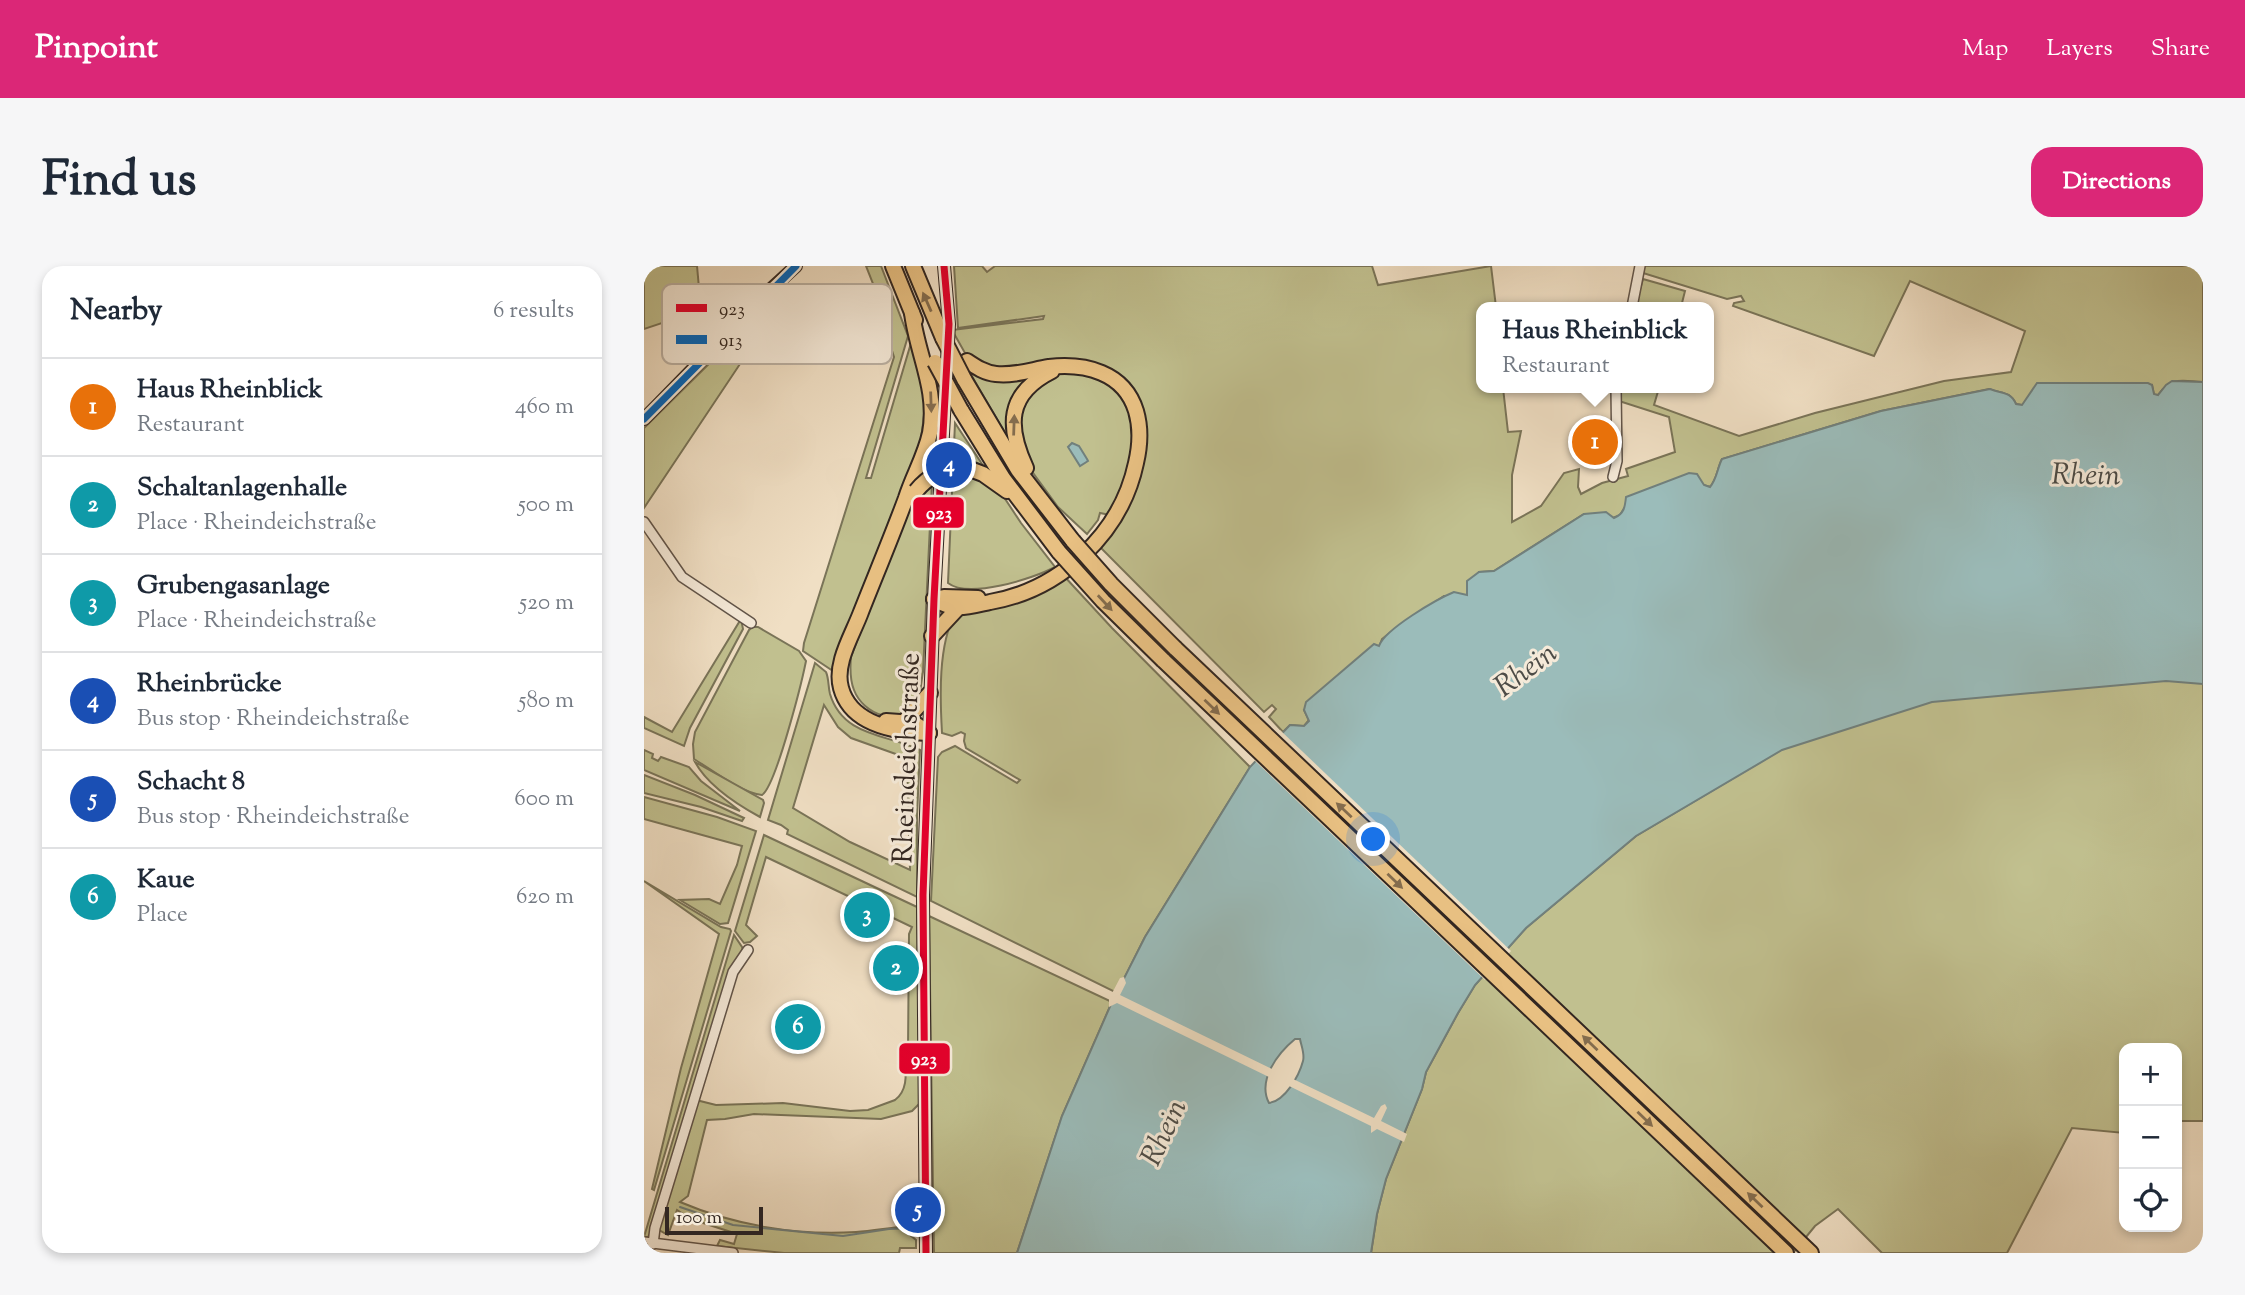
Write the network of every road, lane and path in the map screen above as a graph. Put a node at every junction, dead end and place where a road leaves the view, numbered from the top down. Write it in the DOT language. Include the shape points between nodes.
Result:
graph roads {
  1 [pos="796,266"];
  2 [pos="893,266"];
  3 [pos="913,266"];
  4 [pos="944,266"];
  5 [pos="1640,266"];
  6 [pos="776,284"];
  7 [pos="1633,302"];
  8 [pos="917,332"];
  9 [pos="943,338"];
  10 [pos="698,364"];
  11 [pos="1063,367"];
  12 [pos="1616,393"];
  13 [pos="644,419"];
  14 [pos="1614,477"];
  15 [pos="1021,503"];
  16 [pos="1048,510"];
  17 [pos="901,514"];
  18 [pos="644,522"];
  19 [pos="1028,590"];
  20 [pos="934,599"];
  21 [pos="958,608"];
  22 [pos="751,623"];
  23 [pos="932,636"];
  24 [pos="848,646"];
  25 [pos="930,693"];
  26 [pos="905,721"];
  27 [pos="929,733"];
  28 [pos="748,950"];
  29 [pos="649,1243"];
  30 [pos="1807,1250"];
  31 [pos="733,1253"];
  32 [pos="926,1253"];
  33 [pos="1786,1253"];
  1 -- 6 [label="main road"];
  2 -- 8 [label="highway"];
  9 -- 3 [label="highway, one-way"];
  4 -- 20 [label="main road, Rheindeichstraße" via="949,324"];
  5 -- 7 [label="street"];
  8 -- 15 [label="highway, bridge"];
  8 -- 17 [label="highway, one-way" via="930,383 931,417 928,442"];
  9 -- 11 [label="highway" via="985,372"];
  9 -- 16 [label="highway, bridge" via="1018,470"];
  10 -- 13 [label="main road"];
  16 -- 11 [label="highway, one-way" via="1015,442 1013,419 1030,386"];
  11 -- 19 [label="highway" via="1101,371 1124,388 1137,413 1138,456 1124,500 1097,541 1071,566"];
  12 -- 14 [label="street"];
  15 -- 17 [label="highway, bridge" via="990,478 956,468 925,481"];
  15 -- 33 [label="highway, one-way, bridge" via="1059,552 1153,651"];
  30 -- 16 [label="highway, one-way, bridge" via="1175,648 1111,584"];
  17 -- 24 [label="highway"];
  18 -- 22 [label="street" via="682,577"];
  19 -- 20 [label="highway"];
  19 -- 21 [label="highway"];
  20 -- 21 [label="highway"];
  20 -- 23 [label="main road, Rheindeichstraße"];
  21 -- 23 [label="highway"];
  23 -- 25 [label="main road, Rheindeichstraße"];
  24 -- 26 [label="highway" via="846,681 857,705 882,720"];
  24 -- 27 [label="highway" via="839,681 853,709 881,726"];
  25 -- 26 [label="highway"];
  25 -- 27 [label="main road, Rheindeichstraße"];
  26 -- 27 [label="highway"];
  27 -- 32 [label="main road, Rheindeichstraße" via="923,895"];
  28 -- 29 [label="street" via="736,965 725,997"];
  29 -- 31 [label="street"];
}
